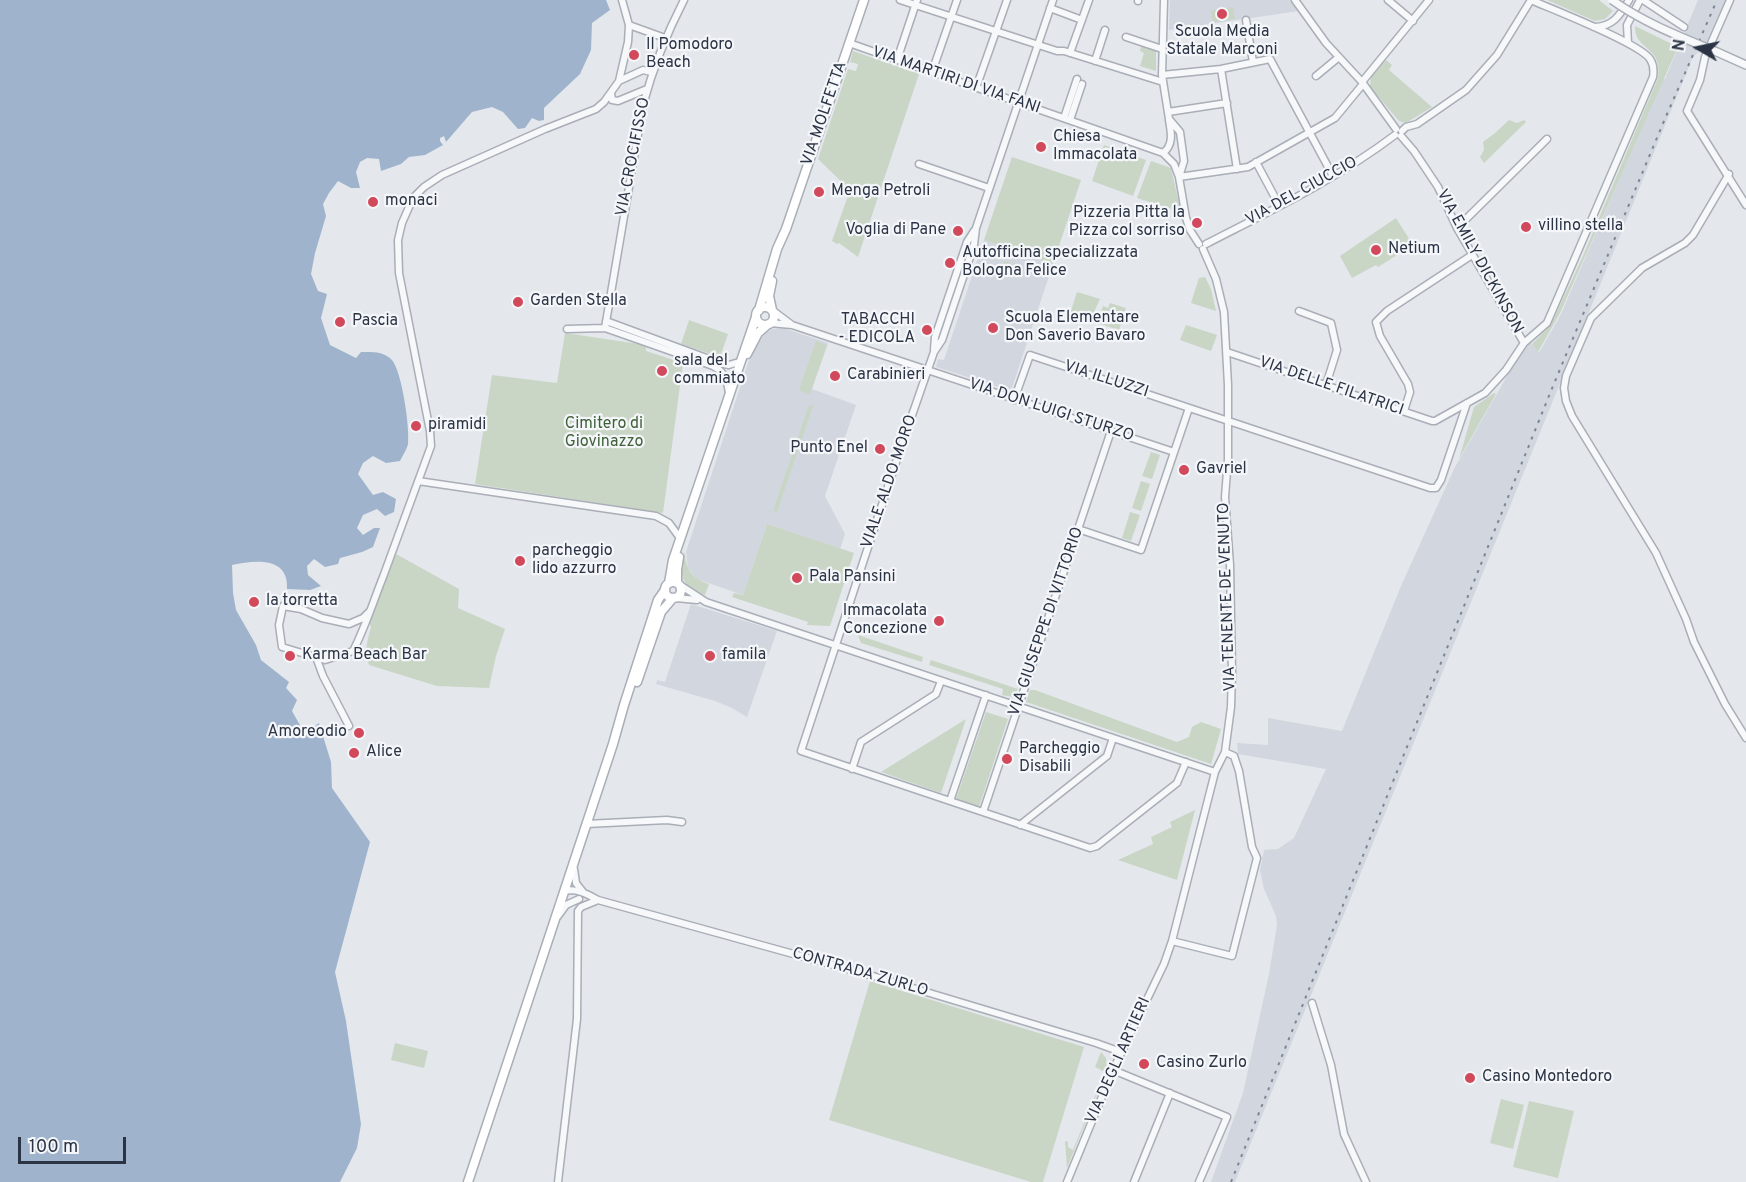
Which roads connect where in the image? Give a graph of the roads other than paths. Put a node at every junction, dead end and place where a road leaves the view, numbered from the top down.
1 (622, 0) edge
2 (684, 0) edge
3 (864, 0) edge
4 (900, 0) edge
5 (957, 0) edge
6 (1007, 0) edge
7 (1053, 0) edge
8 (1089, 0) edge
9 (1164, 0) edge
10 (1295, 0) edge
11 (1388, 0) edge
12 (1429, 0) edge
13 (1531, 0) edge
14 (1612, 0) edge
15 (1629, 0) edge
16 (1642, 0) edge
17 (1730, 0) edge
18 (917, 3) edge
19 (1050, 8) junction
20 (951, 16) junction
21 (1082, 20) junction
22 (1246, 20) dead end
23 (1413, 21) junction
24 (629, 25) junction
25 (1592, 27) junction
26 (1684, 27) dead end
27 (1105, 30) dead end
28 (996, 32) junction
29 (1126, 37) dead end
30 (665, 38) junction
31 (1628, 43) junction
32 (849, 44) junction
33 (1038, 45) junction
34 (1162, 49) junction
35 (1070, 53) junction
36 (1339, 57) junction
37 (897, 60) junction
38 (1095, 61) junction
39 (1253, 62) junction
40 (1746, 65) edge
41 (1221, 69) junction
42 (651, 72) junction
43 (932, 72) junction
44 (1316, 76) dead end
45 (1162, 79) junction
46 (619, 81) junction
47 (1080, 82) dead end
48 (1363, 83) junction
49 (976, 88) junction
50 (647, 89) junction
51 (610, 93) junction
52 (632, 96) junction
53 (1017, 102) junction
54 (1227, 103) junction
55 (643, 105) junction
56 (1169, 116) junction
57 (1067, 119) junction
58 (1310, 133) junction
59 (1398, 133) junction
60 (1547, 140) dead end
61 (1163, 153) junction
62 (1256, 162) junction
63 (919, 164) dead end
64 (1237, 169) junction
65 (1728, 174) junction
66 (1333, 176) junction
67 (1179, 177) junction
68 (989, 188) junction
69 (1279, 205) junction
70 (1746, 205) edge
71 (1457, 228) junction
72 (786, 229) junction
73 (1202, 245) junction
74 (1472, 255) junction
75 (772, 310) junction
76 (1299, 311) dead end
77 (757, 313) junction
78 (606, 324) junction
79 (769, 324) junction
80 (792, 325) junction
81 (567, 329) dead end
82 (1524, 343) junction
83 (1227, 352) junction
84 (739, 362) junction
85 (928, 370) junction
86 (1326, 385) junction
87 (729, 393) junction
88 (1014, 400) junction
89 (1467, 402) junction
90 (1189, 408) junction
91 (1404, 411) junction
92 (1228, 420) junction
93 (1111, 431) junction
94 (1174, 452) junction
95 (418, 482) junction
96 (1078, 529) junction
97 (680, 538) junction
98 (673, 585) junction
99 (674, 598) junction
100 (706, 602) junction
101 (370, 611) junction
102 (836, 645) junction
103 (316, 657) junction
104 (941, 681) junction
105 (986, 695) junction
106 (1018, 706) junction
107 (349, 726) dead end
108 (1113, 738) junction
109 (1746, 738) edge
110 (614, 744) junction
111 (1225, 752) junction
112 (1186, 762) junction
113 (852, 769) junction
114 (1215, 772) junction
115 (950, 801) junction
116 (983, 812) junction
117 (682, 822) dead end
118 (586, 824) junction
119 (1020, 825) junction
120 (574, 861) junction
121 (564, 891) junction
122 (584, 892) junction
123 (579, 899) junction
124 (598, 900) junction
125 (552, 927) junction
126 (1172, 941) junction
127 (1312, 1003) dead end
128 (1121, 1052) junction
129 (1113, 1070) junction
130 (1170, 1093) junction
131 (468, 1182) edge
132 (558, 1182) edge
133 (1067, 1182) edge
134 (1134, 1182) edge
135 (1199, 1182) edge
136 (1366, 1182) edge

1 - 24 street
2 - 30 street, VIA CROCIFISSO
3 - 32 main road, VIA MOLFETTA
4 - 18 street
5 - 20 street
6 - 28 street
7 - 19 street, VIALE ALDO MORO
8 - 21 street
9 - 34 street, VIA TENENTE DE VENUTO
10 - 36 street
11 - 23 street
12 - 23 street
13 - 25 street, VIA EMILY DICKINSON
13 - 59 street, VIA EMILY DICKINSON
14 - 40 street, bridge
15 - 25 street
16 - 26 street
16 - 31 street
17 - 65 street
18 - 20 street
18 - 37 street
19 - 21 street
19 - 33 street, VIALE ALDO MORO
20 - 28 street
20 - 43 street
21 - 35 street
22 - 39 street
23 - 48 street
24 - 30 street
24 - 46 street
25 - 31 street, VIA EMILY DICKINSON
27 - 38 street
28 - 33 street
28 - 49 street
29 - 34 street
30 - 42 street, VIA CROCIFISSO
31 - 82 street, VIA EMILY DICKINSON
32 - 37 street, VIA MARTIRI DI VIA FANI
32 - 72 main road, VIA MOLFETTA
33 - 35 street
33 - 53 street, VIALE ALDO MORO
34 - 45 street, VIA TENENTE DE VENUTO
35 - 38 street
36 - 44 street
36 - 48 street
37 - 43 street, VIA MARTIRI DI VIA FANI
38 - 45 street
39 - 41 street
39 - 58 street
41 - 45 street
41 - 54 street
42 - 46 street
42 - 50 street, VIA CROCIFISSO
43 - 49 street, VIA MARTIRI DI VIA FANI
45 - 56 street, VIA TENENTE DE VENUTO
46 - 51 street
47 - 57 street
48 - 58 street
48 - 59 street
49 - 53 street, VIA MARTIRI DI VIA FANI
50 - 52 street
50 - 55 street, VIA CROCIFISSO
51 - 52 street
51 - 95 street
52 - 55 street
53 - 57 street, VIA MARTIRI DI VIA FANI
53 - 68 street, VIALE ALDO MORO
54 - 56 street
54 - 64 street
55 - 78 street, VIA CROCIFISSO
56 - 61 street
56 - 67 street, VIA TENENTE DE VENUTO
57 - 61 street, VIA MARTIRI DI VIA FANI
58 - 62 street
58 - 66 street
59 - 66 street, VIA DEL CIUCCIO
59 - 71 street, VIA EMILY DICKINSON
60 - 71 street
61 - 67 street
62 - 64 street
62 - 69 street
63 - 68 street
64 - 67 street
65 - 70 street
65 - 109 street
66 - 69 street, VIA DEL CIUCCIO
67 - 73 street, VIA TENENTE DE VENUTO
68 - 85 street, VIALE ALDO MORO
69 - 73 street, VIA DEL CIUCCIO
71 - 74 street, VIA EMILY DICKINSON
72 - 75 main road
72 - 77 main road
73 - 83 street, VIA TENENTE DE VENUTO
74 - 82 street, VIA EMILY DICKINSON
74 - 91 street
75 - 77 main road
75 - 79 main road
75 - 80 street
76 - 86 street
77 - 79 main road
77 - 84 main road
78 - 81 street
78 - 84 street
78 - 87 street
79 - 80 street
79 - 98 main road
80 - 85 street, VIA DON LUIGI STURZO
82 - 89 street
83 - 86 street, VIA DELLE FILATRICI
83 - 92 street, VIA TENENTE DE VENUTO
84 - 87 main road
85 - 88 street, VIA DON LUIGI STURZO
85 - 102 street, VIALE ALDO MORO
86 - 91 street, VIA DELLE FILATRICI
87 - 97 main road
88 - 90 street, VIA ILLUZZI
88 - 93 street, VIA DON LUIGI STURZO
89 - 91 street, VIA DELLE FILATRICI
89 - 92 street, VIA ILLUZZI
90 - 92 street, VIA ILLUZZI
90 - 94 street
92 - 111 street, VIA TENENTE DE VENUTO
93 - 94 street, VIA DON LUIGI STURZO
93 - 96 street, VIA GIUSEPPE DI VITTORIO
94 - 96 street
95 - 97 street
95 - 101 street
96 - 106 street, VIA GIUSEPPE DI VITTORIO
97 - 98 main road
98 - 99 main road
98 - 99 main road
98 - 100 street
98 - 110 main road
99 - 100 street
99 - 110 main road
100 - 102 street
101 - 103 street
101 - 103 street
102 - 104 street
102 - 113 street, VIALE ALDO MORO
103 - 107 street
104 - 105 street
104 - 113 street
105 - 106 street
105 - 115 street
106 - 108 street
106 - 116 street, VIA GIUSEPPE DI VITTORIO
108 - 112 street
108 - 119 street
110 - 118 main road
111 - 114 street, VIA TENENTE DE VENUTO
111 - 126 street
112 - 114 street
112 - 119 street
113 - 115 street
114 - 126 street, VIA TENENTE DE VENUTO
115 - 116 street
116 - 119 street
117 - 118 street
118 - 120 main road
120 - 121 main road
120 - 122 street
121 - 122 street
121 - 123 street
121 - 125 main road
122 - 124 street
123 - 124 street
123 - 125 street
124 - 128 street, CONTRADA ZURLO
124 - 132 street
125 - 131 main road
126 - 128 street, VIA DEGLI ARTIERI
127 - 136 street
128 - 129 street, VIA DEGLI ARTIERI
129 - 130 street
129 - 133 street, VIA DEGLI ARTIERI
130 - 134 street
130 - 135 street

